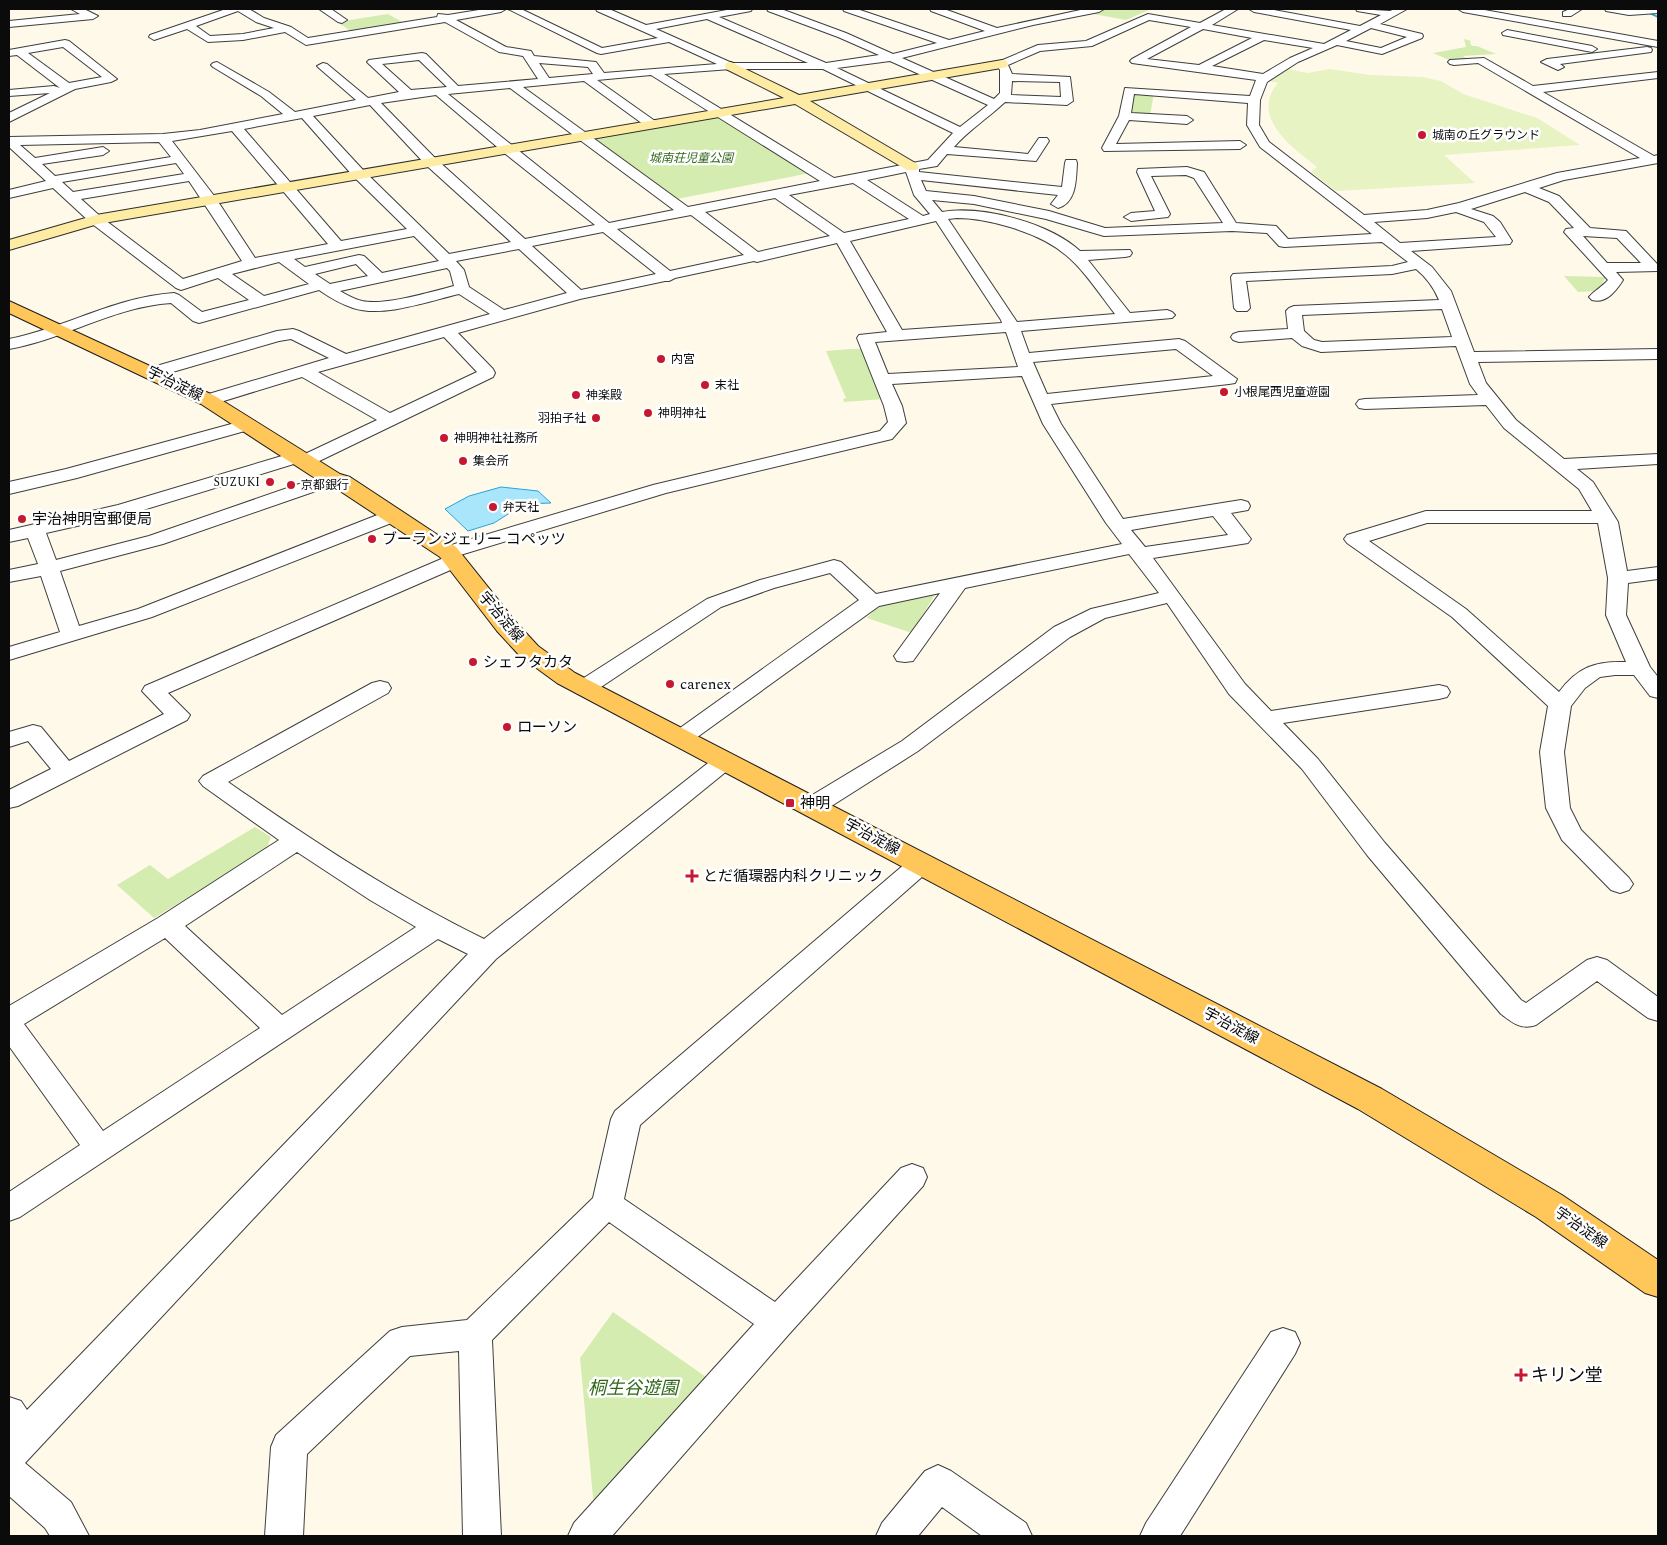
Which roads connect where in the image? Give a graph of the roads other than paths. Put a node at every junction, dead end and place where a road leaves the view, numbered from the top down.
1 (76, 9) edge
2 (236, 9) edge
3 (242, 9) edge
4 (324, 9) edge
5 (426, 9) edge
6 (501, 9) edge
7 (513, 9) edge
8 (629, 9) edge
9 (747, 9) edge
10 (772, 9) edge
11 (846, 9) edge
12 (935, 9) edge
13 (1097, 9) edge
14 (1233, 9) edge
15 (1254, 9) edge
16 (1361, 9) edge
17 (1463, 9) edge
18 (1577, 9) edge
19 (1610, 9) edge
20 (1543, 10) edge
21 (1647, 10) edge
22 (605, 11) edge
23 (970, 12) dead end
24 (1396, 12) edge
25 (822, 14) dead end
26 (708, 16) junction
27 (955, 16) junction
28 (1585, 17) dead end
29 (447, 18) junction
30 (797, 19) junction
31 (1527, 20) junction
32 (1658, 22) edge
33 (324, 23) dead end
34 (9, 24) edge
35 (189, 26) junction
36 (305, 26) dead end
37 (1203, 26) junction
38 (1366, 27) junction
39 (645, 28) junction
40 (287, 29) junction
41 (998, 32) junction
42 (1263, 36) junction
43 (154, 37) dead end
44 (670, 39) junction
45 (946, 44) junction
46 (1658, 44) edge
47 (1330, 45) junction
48 (1658, 48) edge
49 (972, 49) dead end
50 (14, 52) edge
51 (1616, 53) junction
52 (892, 56) junction
53 (1539, 56) dead end
54 (530, 59) junction
55 (1454, 62) dead end
56 (217, 65) dead end
57 (1002, 65) junction
58 (323, 66) dead end
59 (731, 66) junction
60 (825, 66) junction
61 (1201, 68) junction
62 (653, 72) junction
63 (932, 75) junction
64 (1658, 75) edge
65 (601, 77) junction
66 (1265, 78) junction
67 (1631, 78) junction
68 (588, 79) junction
69 (546, 82) junction
70 (513, 85) junction
71 (69, 87) junction
72 (867, 87) junction
73 (455, 89) junction
74 (1652, 89) dead end
75 (1530, 90) junction
76 (438, 91) junction
77 (9, 93) edge
78 (408, 94) junction
79 (796, 99) junction
80 (368, 100) junction
81 (1254, 100) junction
82 (997, 101) junction
83 (718, 112) junction
84 (299, 115) junction
85 (1125, 116) junction
86 (9, 118) edge
87 (1187, 120) dead end
88 (652, 124) junction
89 (235, 127) junction
90 (961, 132) junction
91 (582, 136) junction
92 (164, 140) junction
93 (1043, 140) dead end
94 (9, 141) edge
95 (1240, 145) dead end
96 (507, 149) junction
97 (945, 150) junction
98 (179, 159) junction
99 (1655, 160) edge
100 (33, 162) junction
101 (431, 162) junction
102 (1071, 163) dead end
103 (913, 171) junction
104 (359, 174) junction
105 (192, 177) junction
106 (855, 178) junction
107 (54, 181) junction
108 (832, 183) junction
109 (286, 187) junction
110 (1526, 187) junction
111 (1068, 192) junction
112 (9, 194) edge
113 (778, 194) junction
114 (921, 195) junction
115 (70, 197) junction
116 (210, 200) junction
117 (1458, 208) junction
118 (690, 211) junction
119 (1049, 215) junction
120 (938, 216) junction
121 (1098, 216) dead end
122 (1118, 216) dead end
123 (1360, 219) junction
124 (96, 220) junction
125 (921, 221) junction
126 (608, 227) junction
127 (1232, 227) junction
128 (416, 231) junction
129 (1586, 232) junction
130 (841, 238) junction
131 (1392, 243) junction
132 (523, 244) junction
133 (9, 245) edge
134 (337, 246) junction
135 (1125, 253) dead end
136 (1076, 256) junction
137 (282, 257) junction
138 (757, 258) junction
139 (447, 261) junction
140 (251, 263) junction
141 (1419, 264) junction
142 (1603, 267) junction
143 (303, 272) junction
144 (221, 273) junction
145 (669, 277) junction
146 (379, 278) junction
147 (325, 287) junction
148 (462, 289) junction
149 (578, 295) junction
150 (1597, 297) dead end
151 (261, 301) junction
152 (1448, 304) junction
153 (9, 306) edge
154 (1242, 308) dead end
155 (501, 315) junction
156 (1167, 315) dead end
157 (1126, 318) junction
158 (1010, 326) junction
159 (60, 329) junction
160 (446, 330) junction
161 (1296, 333) junction
162 (897, 336) junction
163 (1239, 336) dead end
164 (1463, 342) junction
165 (9, 344) edge
166 (1658, 354) edge
167 (1469, 357) junction
168 (344, 359) junction
169 (1025, 365) junction
170 (304, 371) junction
171 (152, 374) junction
172 (883, 379) junction
173 (208, 400) junction
174 (1041, 400) junction
175 (1491, 400) junction
176 (1365, 404) dead end
177 (390, 420) junction
178 (246, 424) junction
179 (302, 459) junction
180 (1658, 459) edge
181 (1560, 465) junction
182 (332, 479) junction
183 (9, 488) edge
184 (1242, 506) dead end
185 (1218, 510) junction
186 (392, 516) junction
187 (1605, 517) junction
188 (1118, 526) junction
189 (35, 531) junction
190 (9, 536) edge
191 (1137, 550) junction
192 (452, 556) junction
193 (49, 568) junction
194 (1658, 573) edge
195 (9, 576) edge
196 (1618, 578) junction
197 (959, 582) junction
198 (1172, 596) junction
199 (872, 601) junction
200 (71, 634) junction
201 (9, 654) edge
202 (905, 656) dead end
203 (1640, 669) junction
204 (380, 688) dead end
205 (584, 688) junction
206 (1658, 691) edge
207 (1438, 692) dead end
208 (1560, 705) junction
209 (1266, 719) junction
210 (681, 738) junction
211 (9, 740) edge
212 (725, 761) junction
213 (65, 771) junction
214 (9, 800) edge
215 (813, 806) junction
216 (296, 841) junction
217 (922, 863) junction
218 (1620, 884) dead end
219 (167, 925) junction
220 (435, 928) junction
221 (486, 952) junction
222 (1658, 1011) edge
223 (9, 1019) edge
224 (9, 1025) edge
225 (280, 1030) junction
226 (98, 1147) junction
227 (912, 1177) dead end
228 (607, 1204) junction
229 (9, 1208) edge
230 (1658, 1281) edge
231 (778, 1322) junction
232 (475, 1334) junction
233 (1283, 1343) dead end
234 (14, 1435) edge
235 (9, 1473) edge
236 (70, 1536) edge
237 (284, 1536) edge
238 (482, 1536) edge
239 (587, 1536) edge
240 (895, 1536) edge
241 (1013, 1536) edge
242 (1159, 1536) edge

1 - 34 street
2 - 35 street
3 - 40 street
4 - 33 street
5 - 29 street
6 - 29 street
7 - 44 street
8 - 22 street
9 - 26 street
10 - 30 street
11 - 45 street
12 - 27 street
13 - 41 street
14 - 37 street
15 - 38 street
16 - 24 street
17 - 31 street
18 - 28 street
19 - 21 street
20 - 31 street
21 - 32 street
22 - 39 street
23 - 27 street
24 - 38 street
25 - 30 street
26 - 39 street
26 - 60 street
27 - 41 street
29 - 40 street
29 - 54 street
30 - 52 street
31 - 46 street
31 - 51 street
35 - 40 street
35 - 43 street
36 - 40 street
37 - 42 street
37 - 57 street
37 - 61 street
38 - 47 street
38 - 47 street
39 - 44 street
41 - 45 street
42 - 47 street
42 - 61 street
44 - 59 street
45 - 49 street
45 - 52 street
47 - 66 street
48 - 51 street
50 - 71 street
50 - 71 street
51 - 53 street
52 - 60 street
52 - 63 street
54 - 65 street
54 - 69 street
55 - 75 street
56 - 84 street
57 - 63 street
57 - 82 street
57 - 82 street
58 - 80 street
59 - 60 street
59 - 62 street
59 - 79 street
60 - 72 street
61 - 66 street
62 - 65 street
62 - 83 street
63 - 72 street
63 - 82 street
64 - 67 street
65 - 68 street
66 - 81 street
67 - 74 street
67 - 75 street
68 - 69 street
68 - 88 street
69 - 70 street
70 - 73 street
70 - 91 street
71 - 77 street
71 - 86 street
72 - 79 street
72 - 90 street
73 - 76 street
73 - 78 street
75 - 99 street
76 - 78 street
76 - 96 street
78 - 80 street
79 - 83 street
79 - 103 street
80 - 84 street
80 - 101 street
81 - 85 street
81 - 123 street
82 - 90 street
83 - 88 street
83 - 108 street
84 - 89 street
84 - 104 street
85 - 87 street
85 - 95 street
88 - 91 street
89 - 92 street
89 - 109 street
90 - 97 street
91 - 96 street
91 - 118 street
92 - 94 street
92 - 98 street
92 - 100 street
93 - 97 street
94 - 100 street
96 - 101 street
96 - 126 street
97 - 103 street
98 - 105 street
98 - 107 street
99 - 110 street
100 - 107 street
101 - 104 street
101 - 132 street
102 - 111 street
103 - 106 street
103 - 111 street
103 - 114 street
104 - 109 street
104 - 128 street
105 - 115 street
105 - 116 street
106 - 108 street
106 - 125 street
107 - 112 street
107 - 115 street
108 - 113 street
109 - 116 street
109 - 134 street
110 - 117 street
110 - 129 street
111 - 119 street
113 - 118 street
113 - 130 street
114 - 119 street
114 - 120 street
115 - 124 street
116 - 124 street
116 - 140 street
117 - 123 street
117 - 131 street
118 - 126 street
118 - 138 street
119 - 121 street
119 - 127 street
120 - 125 street
120 - 136 street
120 - 158 street
122 - 127 street
123 - 131 street
124 - 133 street
124 - 144 street
125 - 130 street
126 - 132 street
126 - 145 street
127 - 131 street
128 - 134 street
128 - 139 street
129 - 142 street
129 - 142 street
130 - 138 street
130 - 162 street
131 - 141 street
132 - 139 street
132 - 149 street
134 - 137 street
135 - 136 street
136 - 157 street
137 - 140 street
137 - 143 street
138 - 145 street
139 - 146 street
139 - 148 street
140 - 144 street
141 - 152 street
141 - 154 street
142 - 150 street
143 - 146 street
143 - 147 street
144 - 151 street
145 - 149 street
146 - 147 street
147 - 148 street
147 - 151 street
148 - 155 street
149 - 155 street
151 - 159 street
152 - 161 street
152 - 164 street
153 - 159 main road, 宇治淀線
155 - 160 street
156 - 157 street
157 - 158 street
158 - 162 street
158 - 169 street
159 - 165 street
159 - 171 main road, 宇治淀線
160 - 168 street
160 - 177 street
161 - 163 street
161 - 164 street
162 - 172 street
164 - 167 street
166 - 167 street
167 - 175 street
168 - 170 street
168 - 171 street
169 - 172 street
169 - 174 street
169 - 174 street
170 - 173 street
170 - 177 street
171 - 173 main road, 宇治淀線
172 - 192 street
173 - 178 main road, 宇治淀線
174 - 188 street
175 - 176 street
175 - 181 street
177 - 179 street
178 - 179 main road, 宇治淀線
178 - 183 street
179 - 182 main road, 宇治淀線
179 - 189 street
180 - 181 street
181 - 187 street
182 - 186 main road, 宇治淀線
182 - 193 street
184 - 185 street
185 - 188 street
185 - 191 street
186 - 192 main road, 宇治淀線
186 - 200 street
187 - 196 street
187 - 208 street
188 - 191 street
189 - 190 street
189 - 193 street
191 - 197 street
191 - 198 street
192 - 205 main road, 宇治淀線
192 - 213 street
193 - 195 street
193 - 200 street
194 - 196 street
196 - 203 street
197 - 199 street
197 - 202 street
198 - 209 street
198 - 215 street
199 - 205 street
199 - 210 street
200 - 201 street
203 - 206 street
203 - 208 street
204 - 216 street
205 - 210 main road, 宇治淀線
207 - 209 street
208 - 218 street
209 - 222 street
210 - 212 main road, 宇治淀線
211 - 213 street
212 - 215 main road, 宇治淀線
212 - 221 street
213 - 214 street
215 - 217 main road, 宇治淀線
216 - 219 street
216 - 220 street
217 - 228 street
217 - 230 main road, 宇治淀線
219 - 223 street
219 - 225 street
220 - 221 street
220 - 225 street
221 - 234 street
224 - 226 street
225 - 226 street
226 - 229 street
227 - 231 street
228 - 231 street
228 - 232 street
231 - 239 street
232 - 237 street
232 - 238 street
233 - 242 street
235 - 236 street
240 - 241 street

